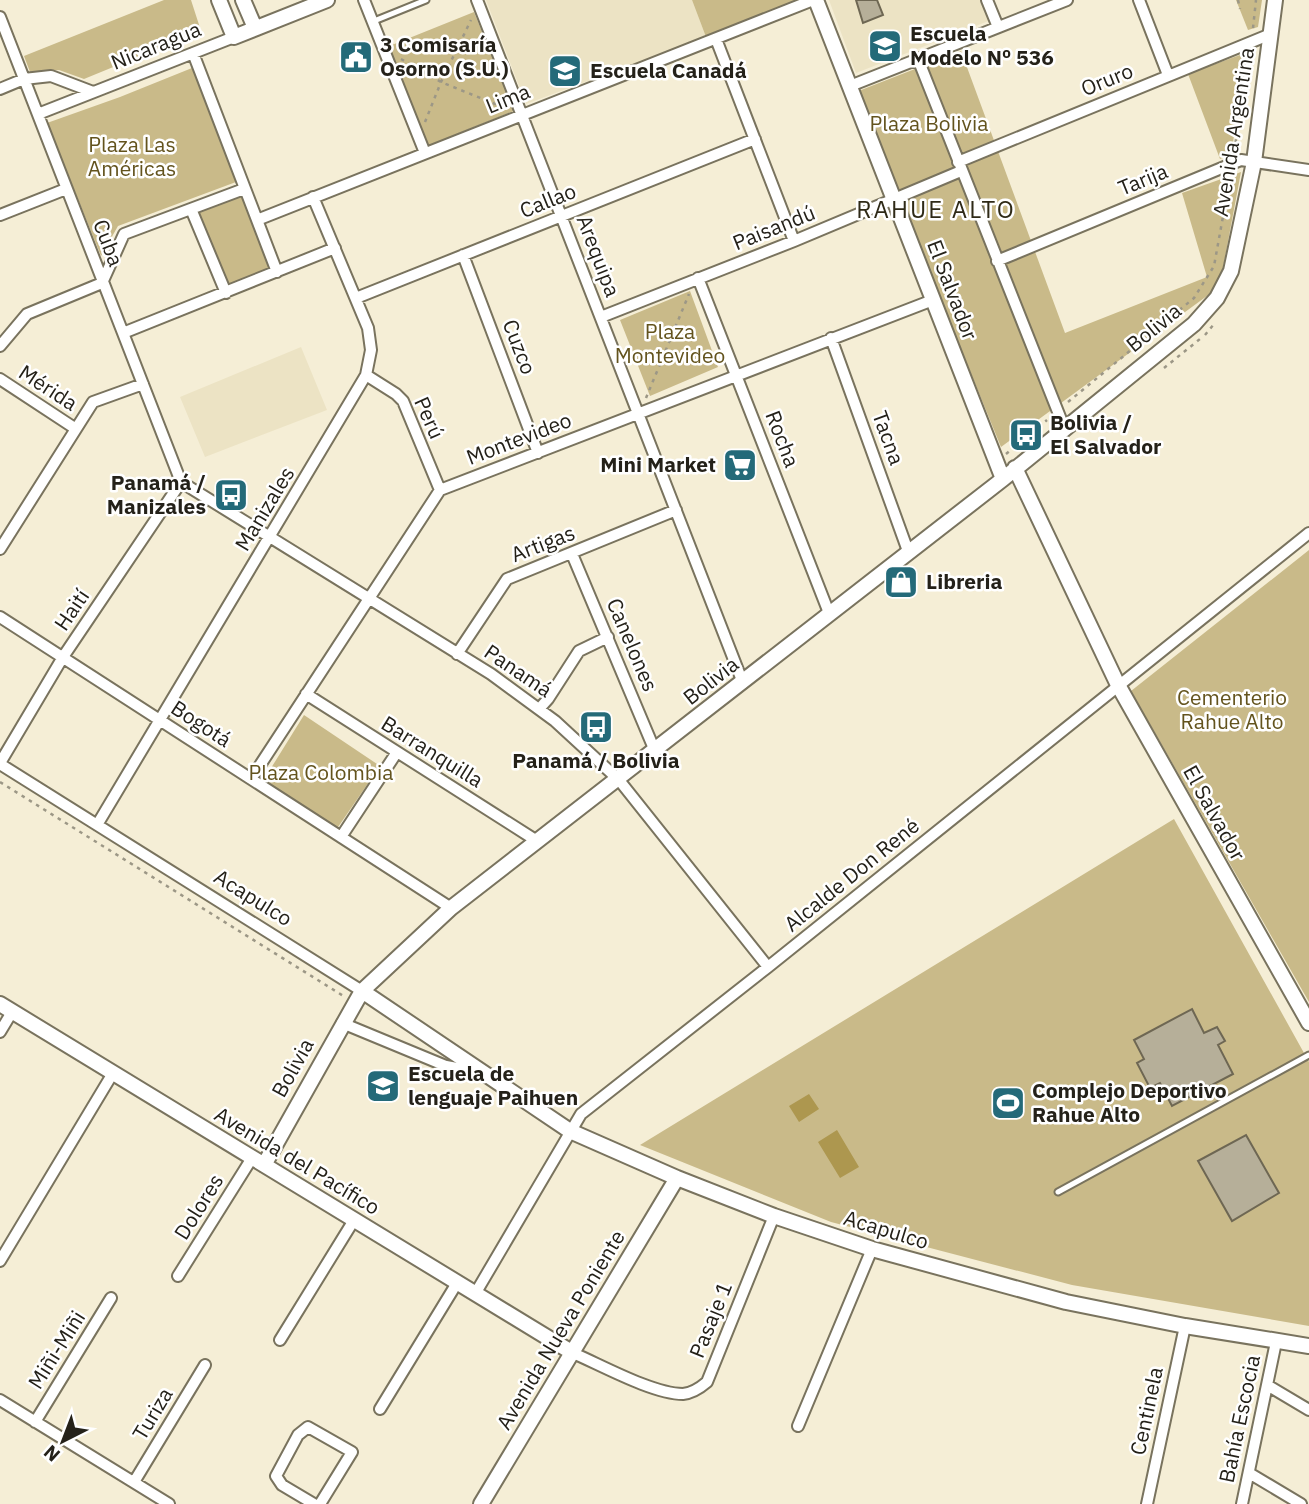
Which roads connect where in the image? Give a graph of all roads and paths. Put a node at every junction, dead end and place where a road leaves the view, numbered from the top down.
1 (219, 0) edge
2 (243, 0) edge
3 (327, 0) edge
4 (364, 0) edge
5 (426, 0) edge
6 (815, 0) edge
7 (987, 0) edge
8 (1067, 0) edge
9 (1139, 0) edge
10 (1238, 0) edge
11 (1256, 0) edge
12 (1275, 0) edge
13 (478, 2) edge
14 (1240, 9) dead end
15 (0, 17) edge
16 (372, 21) junction
17 (998, 27) junction
18 (255, 29) junction
19 (1271, 34) junction
20 (1253, 35) dead end
21 (234, 37) junction
22 (716, 39) junction
23 (383, 49) junction
24 (192, 53) junction
25 (1251, 54) dead end
26 (918, 59) junction
27 (1168, 75) junction
28 (24, 79) junction
29 (441, 82) junction
30 (850, 86) junction
31 (0, 89) edge
32 (93, 92) junction
33 (38, 114) junction
34 (522, 114) junction
35 (419, 139) junction
36 (755, 139) junction
37 (425, 153) junction
38 (1254, 162) junction
39 (1232, 164) junction
40 (960, 167) junction
41 (1309, 170) edge
42 (66, 189) junction
43 (244, 189) junction
44 (313, 197) junction
45 (894, 200) junction
46 (191, 209) junction
47 (0, 215) edge
48 (561, 216) junction
49 (257, 220) junction
50 (794, 241) junction
51 (335, 248) junction
52 (463, 255) junction
53 (997, 261) junction
54 (1231, 271) joint
55 (277, 272) junction
56 (698, 278) junction
57 (102, 283) junction
58 (226, 293) junction
59 (356, 298) junction
60 (933, 300) junction
61 (601, 317) junction
62 (123, 333) junction
63 (831, 338) junction
64 (0, 346) edge
65 (366, 375) junction
66 (736, 375) junction
67 (0, 379) edge
68 (143, 384) junction
69 (1057, 411) junction
70 (638, 413) junction
71 (1064, 427) junction
72 (76, 429) junction
73 (538, 453) junction
74 (996, 462) junction
75 (1015, 468) junction
76 (1003, 479) junction
77 (181, 482) junction
78 (440, 490) junction
79 (676, 510) junction
80 (1309, 533) edge
81 (270, 539) junction
82 (0, 548) edge
83 (908, 551) junction
84 (572, 554) junction
85 (368, 599) junction
86 (830, 613) junction
87 (0, 617) edge
88 (608, 637) junction
89 (457, 654) junction
90 (63, 657) junction
91 (743, 683) junction
92 (1118, 685) junction
93 (306, 694) junction
94 (539, 709) junction
95 (160, 720) junction
96 (656, 751) junction
97 (397, 752) junction
98 (0, 764) edge
99 (251, 779) junction
100 (619, 780) junction
101 (0, 782) edge
102 (97, 825) junction
103 (341, 837) junction
104 (537, 841) junction
105 (451, 908) junction
106 (768, 967) junction
107 (358, 997) junction
108 (6, 1008) edge
109 (342, 1023) junction
110 (1309, 1023) edge
111 (0, 1032) edge
112 (1309, 1055) edge
113 (480, 1072) junction
114 (113, 1073) junction
115 (570, 1131) junction
116 (258, 1161) junction
117 (677, 1178) junction
118 (1058, 1192) dead end
119 (774, 1216) junction
120 (354, 1220) junction
121 (872, 1249) junction
122 (0, 1261) edge
123 (178, 1276) dead end
124 (457, 1283) junction
125 (475, 1294) junction
126 (111, 1298) dead end
127 (1185, 1326) junction
128 (280, 1340) dead end
129 (1276, 1342) junction
130 (1309, 1346) edge
131 (573, 1353) junction
132 (205, 1365) dead end
133 (1268, 1385) junction
134 (0, 1400) edge
135 (380, 1409) dead end
136 (1309, 1410) edge
137 (35, 1422) junction
138 (798, 1426) dead end
139 (1249, 1473) junction
140 (134, 1482) junction
141 (169, 1504) edge
142 (313, 1504) edge
143 (320, 1504) edge
144 (481, 1504) edge
145 (1147, 1504) edge
146 (1242, 1504) edge
147 (1301, 1504) edge

1 - 21 street
2 - 18 street
3 - 18 street
4 - 16 street
5 - 16 lane
6 - 22 street, Lima
6 - 30 street, El Salvador
7 - 17 street
8 - 17 street
9 - 27 street
10 - 14 path
11 - 20 path
12 - 19 street, Avenida Argentina
13 - 29 path
13 - 34 street, Arequipa
15 - 28 street, Cuba
16 - 23 street
17 - 26 street
18 - 21 street
19 - 27 street, Oruro
19 - 38 street, Avenida Argentina
21 - 24 street, Nicaragua
22 - 34 street, Lima
22 - 36 street
23 - 29 path
23 - 35 street
24 - 32 street, Nicaragua
24 - 43 street
25 - 39 path
26 - 30 street
26 - 40 street
27 - 40 street, Oruro
28 - 31 street, Nicaragua
28 - 32 street, Nicaragua
28 - 33 street, Cuba
29 - 34 path
29 - 35 path
30 - 45 street, El Salvador
32 - 33 street, Nicaragua
33 - 42 street, Cuba
34 - 37 street, Lima
34 - 48 street, Arequipa
35 - 37 street
36 - 48 street, Callao
36 - 50 street
37 - 44 street, Lima
38 - 39 street, Tarija
38 - 41 street, Tarija
38 - 54 street, Avenida Argentina
39 - 53 street, Tarija
39 - 69 path
40 - 45 street, Paisandú
40 - 53 street
42 - 47 street
42 - 57 street, Cuba
43 - 46 street
43 - 49 street
44 - 49 street, Lima
44 - 51 street, Manizales
45 - 50 street, Paisandú
45 - 60 street, El Salvador
46 - 57 street
46 - 58 street
48 - 52 street, Callao
48 - 61 street, Arequipa
49 - 55 street
50 - 56 street, Paisandú
51 - 55 street
51 - 59 street, Manizales
52 - 59 street, Callao
52 - 73 street, Cuzco
53 - 69 street
54 - 71 street, Bolivia
55 - 58 street
56 - 61 street, Paisandú
56 - 66 street, Rocha
56 - 70 path
57 - 62 street, Cuba
57 - 64 street
58 - 62 street
59 - 65 street, Manizales
60 - 63 street, Montevideo
60 - 74 street, El Salvador
61 - 70 street, Arequipa
62 - 68 street, Cuba
63 - 66 street, Montevideo
63 - 83 street, Tacna
65 - 78 street, Perú
65 - 81 street, Manizales
66 - 70 street, Montevideo
66 - 86 street, Rocha
67 - 72 street, Mérida
68 - 72 street
68 - 77 street, Cuba
69 - 71 street
69 - 74 path
70 - 73 street, Montevideo
70 - 79 street, Arequipa
71 - 75 street, Bolivia
72 - 82 street
73 - 78 street, Montevideo
74 - 76 street, El Salvador
75 - 76 street, Bolivia
75 - 92 street, El Salvador
76 - 83 street, Bolivia
77 - 81 street, Panamá
77 - 90 street, Haití
78 - 85 street
79 - 84 street, Artigas
79 - 91 street, Arequipa
80 - 92 street, Alcalde Don René
81 - 85 street, Panamá
81 - 95 street, Manizales
83 - 86 street, Bolivia
84 - 88 street, Canelones
84 - 89 street, Artigas
85 - 89 street, Panamá
85 - 93 street
86 - 91 street, Bolivia
87 - 90 street, Bogotá
88 - 94 street
88 - 96 street, Canelones
89 - 94 street, Panamá
90 - 95 street, Bogotá
90 - 98 street, Haití
91 - 96 street, Bolivia
92 - 106 street, Alcalde Don René
92 - 110 street, El Salvador
93 - 97 street, Barranquilla
93 - 99 street
94 - 100 street, Panamá
95 - 99 street, Bogotá
95 - 102 street, Manizales
96 - 100 street, Bolivia
97 - 103 street
97 - 104 street, Barranquilla
98 - 102 street, Acapulco
99 - 103 street, Bogotá
100 - 104 street, Bolivia
100 - 106 street, Panamá
101 - 107 path
102 - 107 street, Acapulco
103 - 105 street, Bogotá
104 - 105 street, Bolivia
105 - 107 street, Bolivia
106 - 115 street, Alcalde Don René
107 - 109 street, Bolivia
107 - 113 street, Acapulco
108 - 111 street
108 - 114 street, Avenida del Pacífico
109 - 113 street, Acapulco
109 - 116 street, Bolivia
112 - 118 lane
113 - 115 street, Acapulco
114 - 116 street, Avenida del Pacífico
114 - 122 street
115 - 117 street, Acapulco
115 - 125 street, Alcalde Don René
116 - 120 street, Avenida del Pacífico
116 - 123 street, Dolores
117 - 119 street, Acapulco
117 - 131 street, Avenida Nueva Poniente
119 - 121 street, Acapulco
119 - 131 street, Pasaje 1
120 - 124 street, Avenida del Pacífico
120 - 128 street
121 - 127 street, Acapulco
121 - 138 street
124 - 125 street, Avenida del Pacífico
124 - 135 street
125 - 131 street, Avenida del Pacífico
126 - 137 street, Miñi-Miñi
127 - 129 street, Acapulco
127 - 145 street, Centinela
129 - 130 street, Acapulco
129 - 133 street, Bahía Escocia
131 - 144 street, Avenida Nueva Poniente
132 - 140 street, Turiza
133 - 136 street
133 - 139 street, Bahía Escocia
134 - 137 street
137 - 140 street
139 - 146 street, Bahía Escocia
139 - 147 street
140 - 141 street
142 - 143 street

